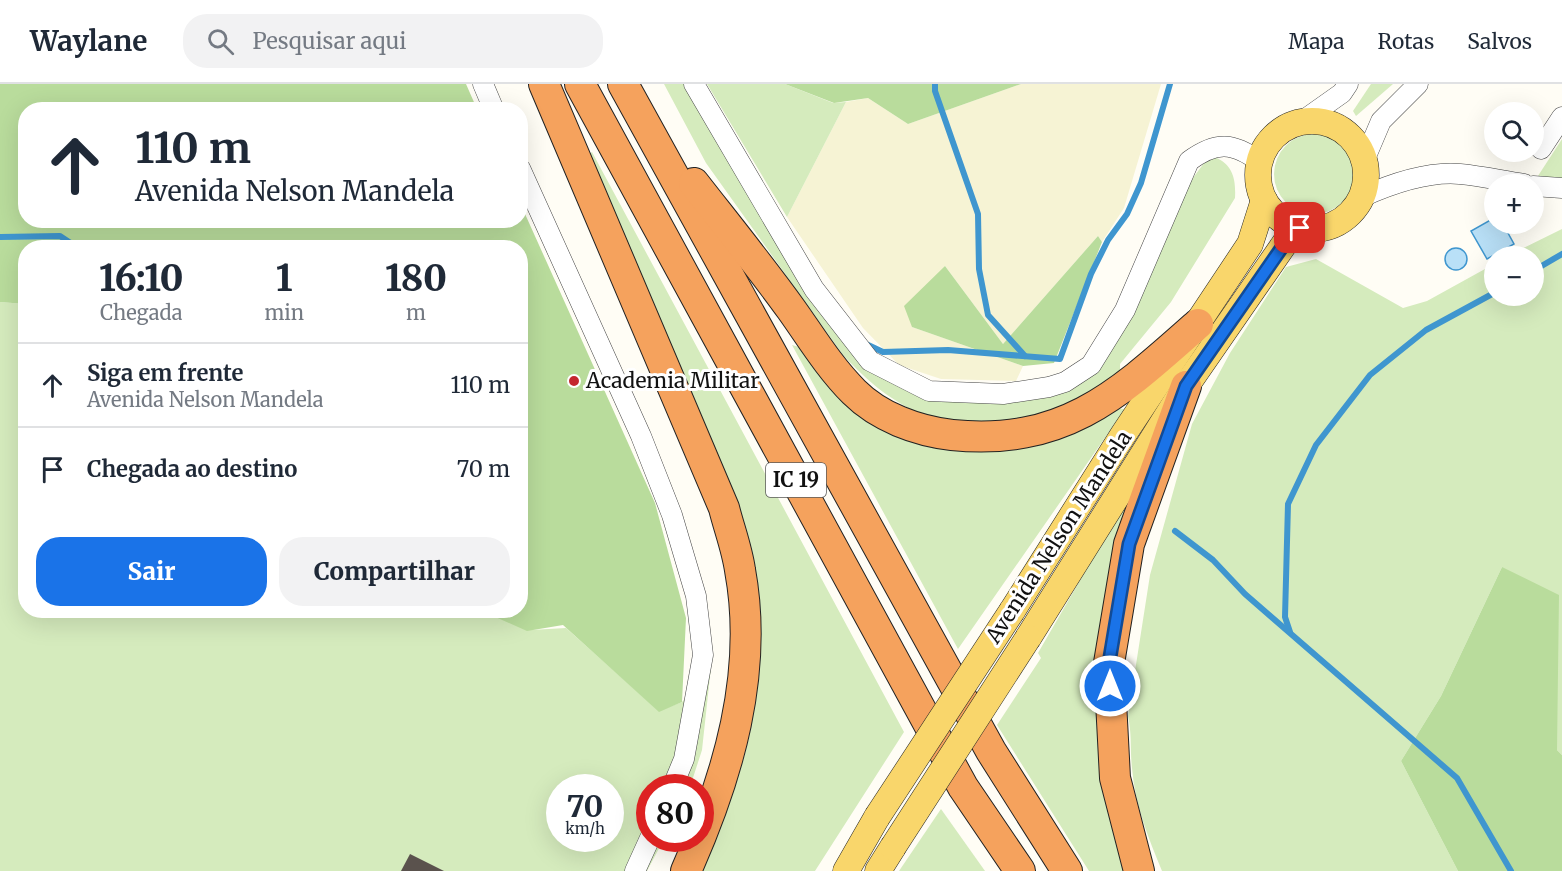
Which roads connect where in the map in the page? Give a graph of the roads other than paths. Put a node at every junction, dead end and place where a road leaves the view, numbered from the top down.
1 (483, 84) edge
2 (544, 84) edge
3 (580, 84) edge
4 (694, 84) edge
5 (1348, 84) edge
6 (1418, 84) edge
7 (629, 94) edge
8 (491, 102) edge
9 (1562, 117) edge
10 (1301, 122) junction
11 (1544, 144) edge
12 (1364, 161) junction
13 (1260, 162) junction
14 (1484, 178) edge
15 (528, 186) edge
16 (1544, 187) edge
17 (1562, 188) edge
18 (1362, 197) junction
19 (1264, 200) junction
20 (1300, 228) junction
21 (1198, 324) junction
22 (1186, 386) junction
23 (678, 774) edge
24 (644, 852) edge
25 (635, 871) edge
26 (686, 871) edge
27 (846, 871) edge
28 (878, 871) edge
29 (1020, 871) edge
30 (1067, 871) edge
31 (1139, 871) edge

1 - 8 lane
2 - 26 highway
3 - 29 highway, IC 19
4 - 13 lane
5 - 10 lane
6 - 12 lane
7 - 21 highway
7 - 30 highway, IC 19
9 - 11 lane
10 - 12 main road
10 - 13 main road
12 - 18 main road
13 - 19 main road
14 - 18 lane
15 - 23 lane
16 - 17 lane
18 - 20 main road
19 - 20 main road
19 - 21 main road, Avenida Nelson Mandela
20 - 22 main road, Avenida Nelson Mandela
21 - 27 main road, Avenida Nelson Mandela, bridge
22 - 28 main road, Avenida Nelson Mandela, bridge
22 - 31 highway
24 - 25 lane

